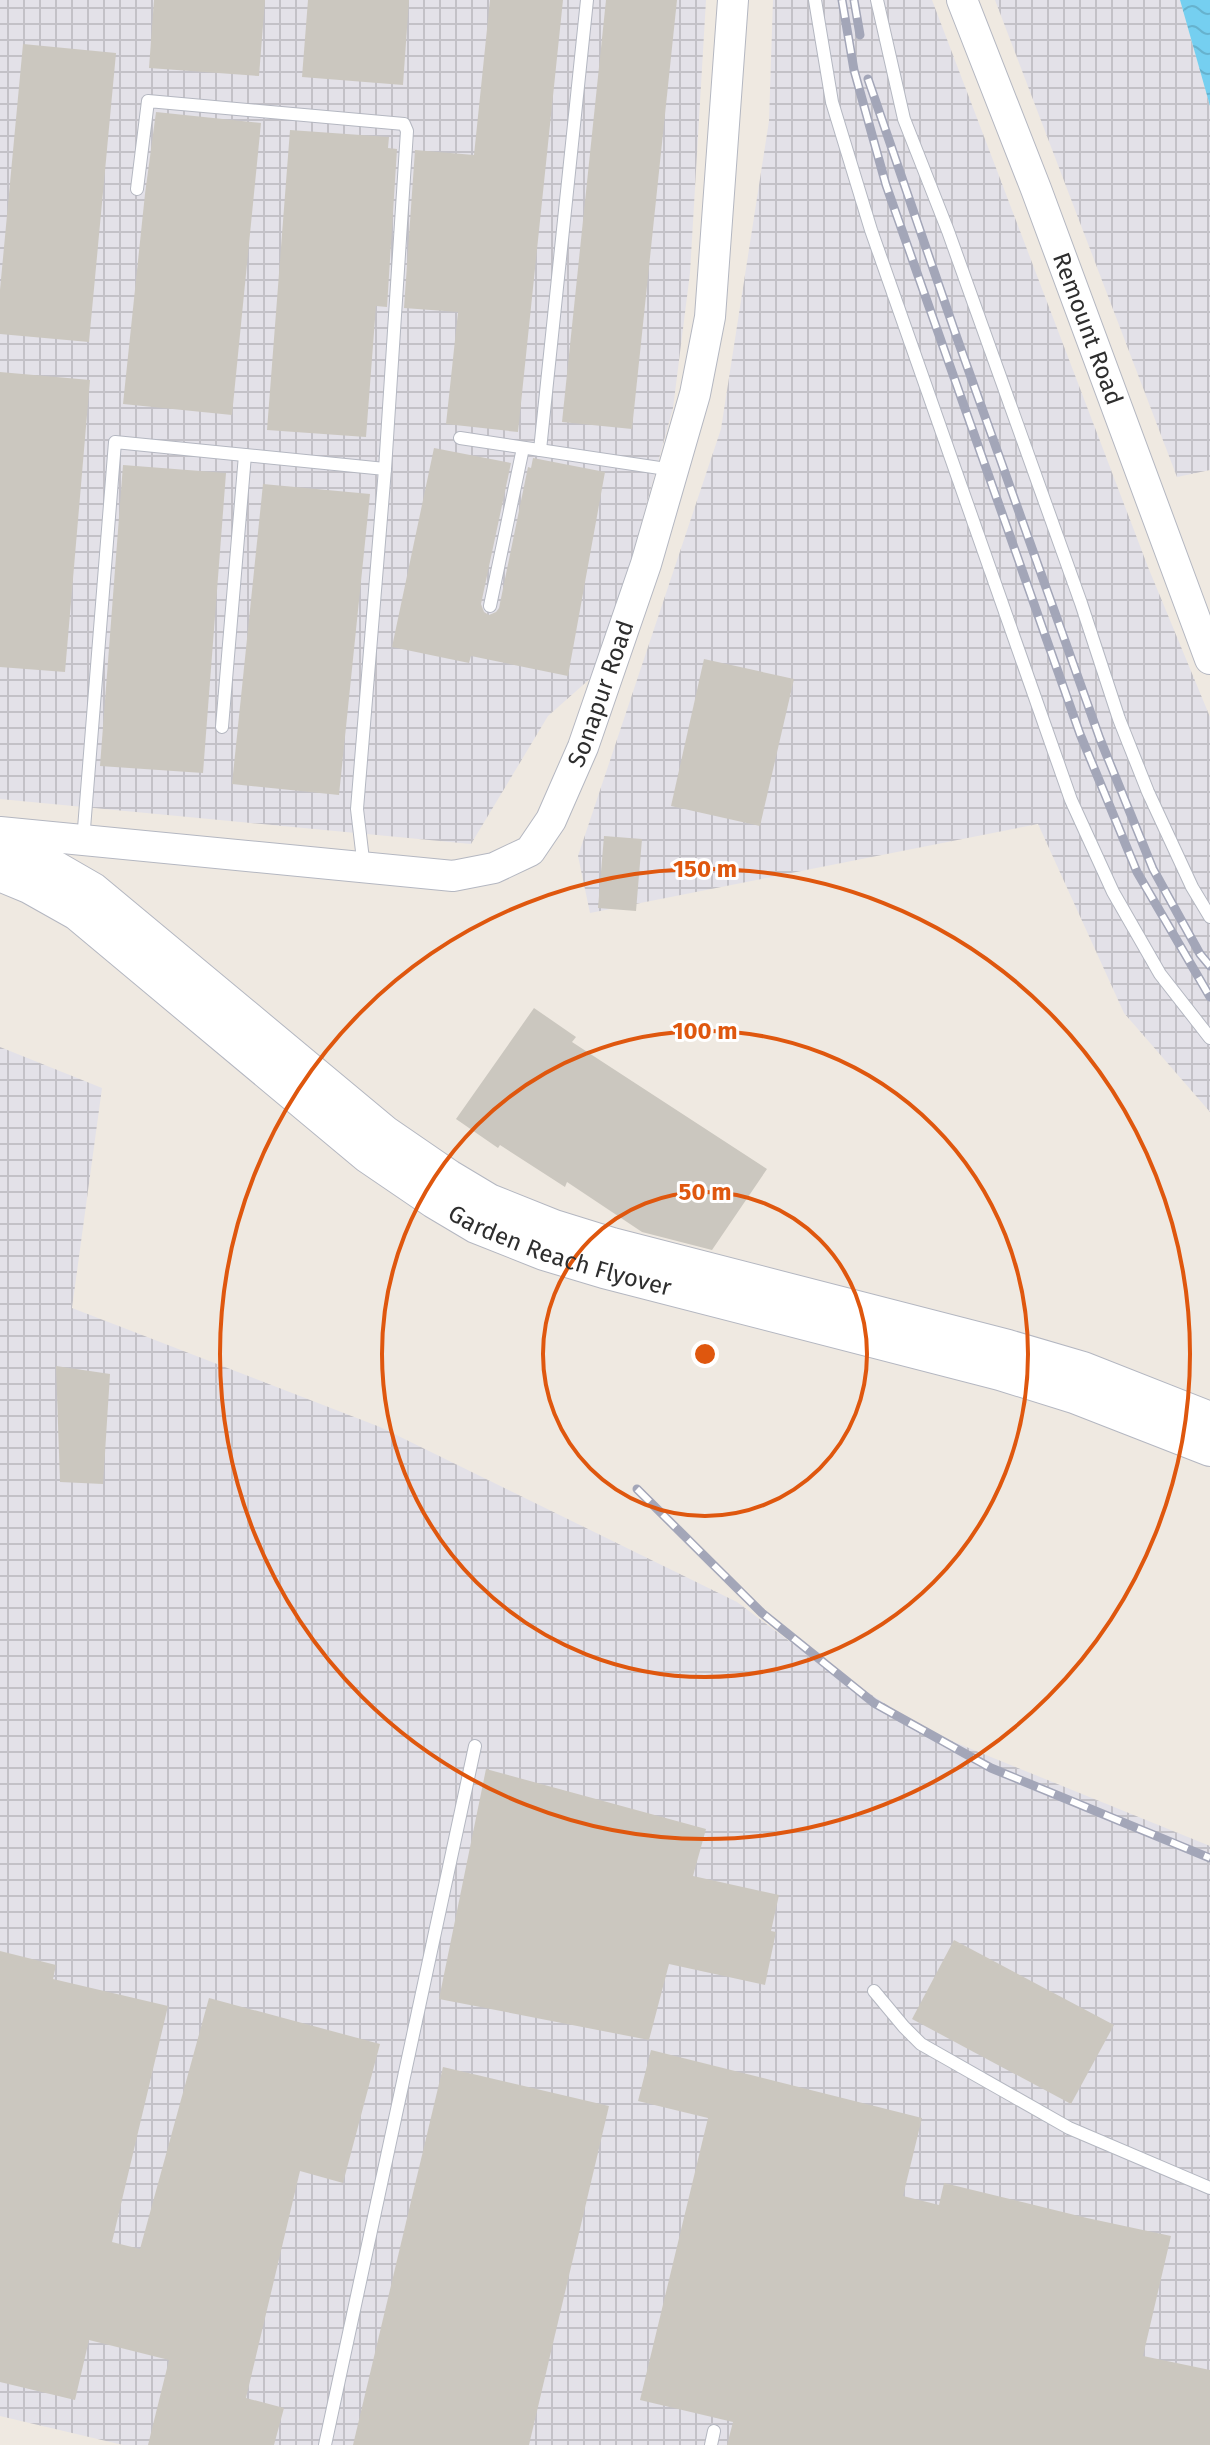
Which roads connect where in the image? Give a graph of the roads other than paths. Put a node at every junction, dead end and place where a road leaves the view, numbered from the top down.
1 (587, 0) edge
2 (733, 0) edge
3 (815, 0) edge
4 (877, 0) edge
5 (962, 0) edge
6 (137, 189) dead end
7 (460, 438) dead end
8 (523, 448) junction
9 (540, 450) junction
10 (245, 455) junction
11 (385, 469) junction
12 (673, 470) junction
13 (490, 606) dead end
14 (1210, 659) edge
15 (222, 727) dead end
16 (0, 832) edge
17 (83, 841) junction
18 (0, 845) edge
19 (364, 868) junction
20 (0, 874) edge
21 (1210, 917) edge
22 (1210, 1038) edge
23 (1210, 1419) edge
24 (1210, 1449) edge
25 (475, 1746) dead end
26 (874, 1991) dead end
27 (1210, 2188) edge
28 (714, 2431) dead end
29 (325, 2445) edge
30 (711, 2445) edge

1 - 9 lane
2 - 12 street, Sonapur Road
3 - 22 lane
4 - 21 lane
5 - 14 street, Remount Road
6 - 11 lane
7 - 8 lane
8 - 9 lane
8 - 13 lane
9 - 12 lane
10 - 11 lane
10 - 15 lane
10 - 17 lane
11 - 19 lane
12 - 19 street, Sonapur Road
16 - 17 street, Sonapur Road
17 - 19 street, Sonapur Road
18 - 23 main road, Garden Reach Flyover
20 - 24 main road, Garden Reach Flyover
25 - 29 lane
26 - 27 lane
28 - 30 lane

